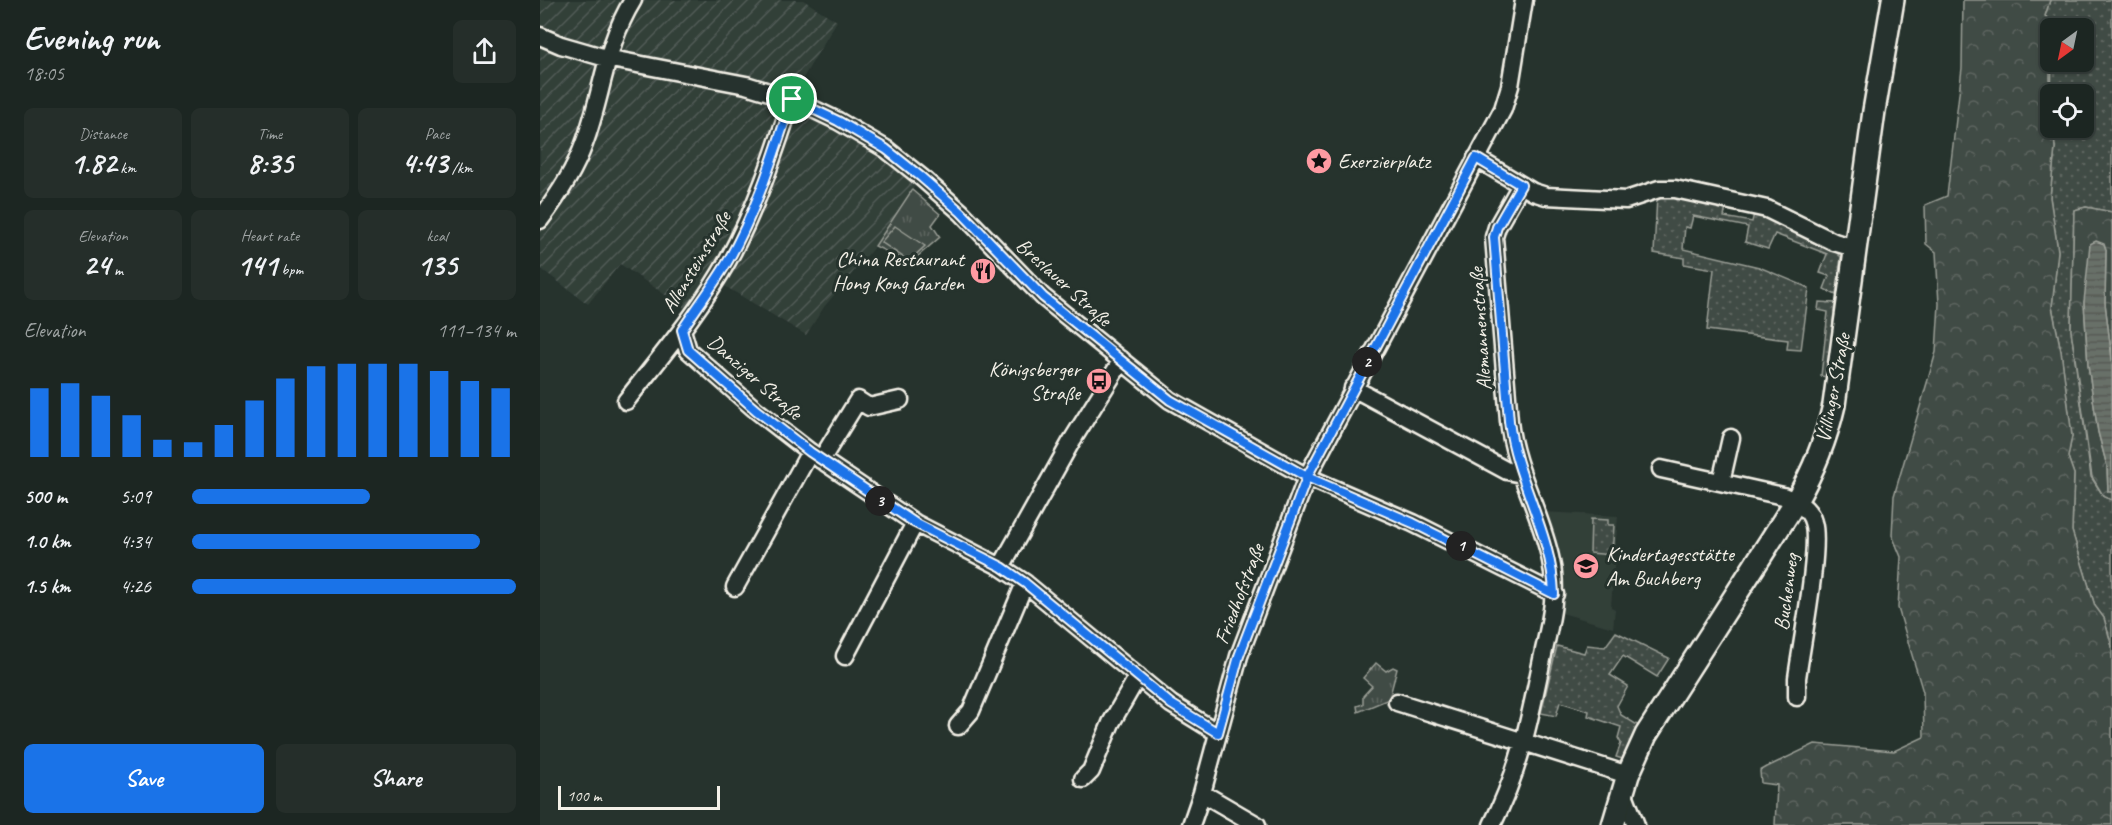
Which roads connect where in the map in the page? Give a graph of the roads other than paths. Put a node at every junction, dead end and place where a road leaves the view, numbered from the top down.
1 (633, 0) edge
2 (1524, 0) edge
3 (1893, 0) edge
4 (540, 36) edge
5 (606, 58) junction
6 (792, 99) junction
7 (1476, 158) junction
8 (1521, 185) junction
9 (540, 220) edge
10 (1854, 248) junction
11 (682, 330) junction
12 (1122, 360) junction
13 (1353, 388) junction
14 (900, 400) dead end
15 (626, 401) dead end
16 (1731, 438) dead end
17 (815, 456) junction
18 (1661, 469) dead end
19 (1521, 474) junction
20 (1307, 477) junction
21 (1721, 482) junction
22 (1796, 501) junction
23 (915, 523) junction
24 (1002, 567) junction
25 (1025, 583) junction
26 (735, 587) dead end
27 (1554, 594) junction
28 (845, 656) dead end
29 (1138, 676) junction
30 (1797, 697) dead end
31 (1397, 702) dead end
32 (958, 726) dead end
33 (1218, 733) junction
34 (1524, 743) junction
35 (1628, 775) junction
36 (1083, 779) dead end
37 (1202, 793) junction
38 (1621, 797) junction
39 (1191, 825) edge
40 (1257, 825) edge
41 (1492, 825) edge
42 (1613, 825) edge
43 (1636, 825) edge

1 - 5 street
2 - 7 street, Friedhofstraße
3 - 10 main road, Villinger Straße
4 - 5 street, Breslauer Straße
5 - 6 street, Breslauer Straße
5 - 9 street
6 - 11 street, Allensteinstraße
6 - 12 street, Breslauer Straße
7 - 8 street
7 - 13 street, Friedhofstraße
8 - 10 street
8 - 19 street, Alemannenstraße
10 - 22 main road, Villinger Straße
11 - 15 street, Allensteinstraße
11 - 17 street, Danziger Straße
12 - 20 street, Breslauer Straße
12 - 24 street
13 - 19 street
13 - 20 street, Friedhofstraße
14 - 17 street
16 - 21 street
17 - 23 street, Danziger Straße
17 - 26 street
18 - 21 street
19 - 27 street, Alemannenstraße
20 - 27 street, Breslauer Straße
20 - 33 street, Friedhofstraße
21 - 22 street
22 - 30 street, Buchenweg
22 - 35 main road, Villinger Straße
23 - 24 street, Danziger Straße
23 - 28 street
24 - 25 street, Danziger Straße
25 - 29 street, Danziger Straße
25 - 32 street
27 - 34 street, Alemannenstraße
29 - 33 street, Danziger Straße
29 - 36 street
31 - 34 street
33 - 37 street, Friedhofstraße
34 - 35 street
34 - 41 street, Alemannenstraße
35 - 38 main road, Villinger Straße
37 - 39 street, Friedhofstraße
37 - 40 street
38 - 42 main road, Villinger Straße
38 - 43 street

